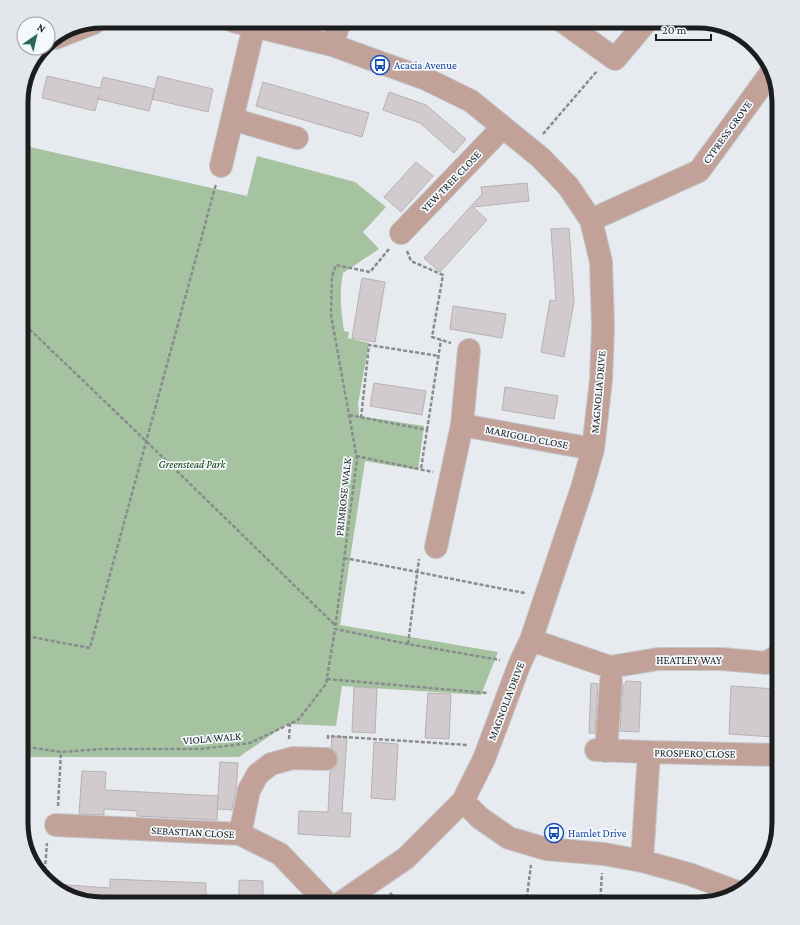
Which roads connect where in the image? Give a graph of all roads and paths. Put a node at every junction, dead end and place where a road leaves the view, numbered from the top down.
1 (254, 28) edge
2 (262, 28) edge
3 (338, 28) edge
4 (572, 28) edge
5 (641, 28) edge
6 (332, 45) junction
7 (610, 56) junction
8 (768, 77) edge
9 (232, 119) junction
10 (502, 128) junction
11 (297, 138) dead end
12 (530, 150) junction
13 (221, 166) joint
14 (591, 220) junction
15 (400, 233) junction
16 (28, 328) edge
17 (441, 340) junction
18 (469, 350) joint
19 (439, 356) junction
20 (349, 416) junction
21 (361, 418) junction
22 (462, 425) junction
23 (427, 430) junction
24 (146, 441) junction
25 (593, 449) junction
26 (356, 456) junction
27 (421, 469) junction
28 (451, 476) junction
29 (436, 548) dead end
30 (344, 558) junction
31 (546, 596) junction
32 (336, 627) junction
33 (28, 636) edge
34 (531, 640) junction
35 (772, 659) edge
36 (520, 663) junction
37 (327, 679) junction
38 (611, 681) dead end
39 (507, 698) junction
40 (28, 747) edge
41 (61, 752) junction
42 (649, 752) junction
43 (486, 754) junction
44 (772, 755) edge
45 (326, 759) joint
46 (463, 801) junction
47 (56, 825) junction
48 (240, 834) junction
49 (533, 845) junction
50 (604, 854) junction
51 (642, 861) junction
52 (44, 869) edge
53 (730, 889) edge
54 (321, 897) edge
55 (349, 897) edge
56 (527, 897) edge
57 (601, 897) edge

1 - 9 street
2 - 6 street, MAGNOLIA DRIVE
3 - 6 street
4 - 7 street
5 - 7 street
6 - 10 street, MAGNOLIA DRIVE
7 - 12 path
8 - 14 street, CYPRESS GROVE
9 - 11 street
9 - 13 street
10 - 12 street, MAGNOLIA DRIVE
10 - 15 street, YEW TREE CLOSE
12 - 14 street, MAGNOLIA DRIVE
13 - 24 path
14 - 25 street, MAGNOLIA DRIVE
15 - 17 path
15 - 20 path, PRIMROSE WALK
16 - 24 path
17 - 18 path
17 - 19 path
18 - 22 street
19 - 21 path
19 - 23 path
20 - 21 path
20 - 26 path, PRIMROSE WALK
21 - 23 path
22 - 25 street, MARIGOLD CLOSE
22 - 28 street
23 - 27 path
24 - 32 path
24 - 33 path
25 - 31 street, MAGNOLIA DRIVE
26 - 27 path
26 - 30 path, PRIMROSE WALK
27 - 28 path
28 - 29 street
30 - 31 path
30 - 32 path, PRIMROSE WALK
31 - 34 street, MAGNOLIA DRIVE
32 - 36 path
32 - 37 path, VIOLA WALK
34 - 35 street, HEATLEY WAY
34 - 36 street, MAGNOLIA DRIVE
36 - 39 street, MAGNOLIA DRIVE
37 - 39 path
37 - 41 path, VIOLA WALK
38 - 42 street
39 - 43 street, MAGNOLIA DRIVE
40 - 41 path, VIOLA WALK
41 - 47 path
42 - 44 street, PROSPERO CLOSE
42 - 51 street, PROSPERO CLOSE
43 - 45 path
43 - 46 street, MAGNOLIA DRIVE
45 - 48 street
46 - 49 street
46 - 55 street, MAGNOLIA DRIVE
47 - 48 street, SEBASTIAN CLOSE
47 - 52 path
48 - 54 street, SEBASTIAN CLOSE
49 - 50 street
49 - 56 path
50 - 51 street
50 - 57 path
51 - 53 street

